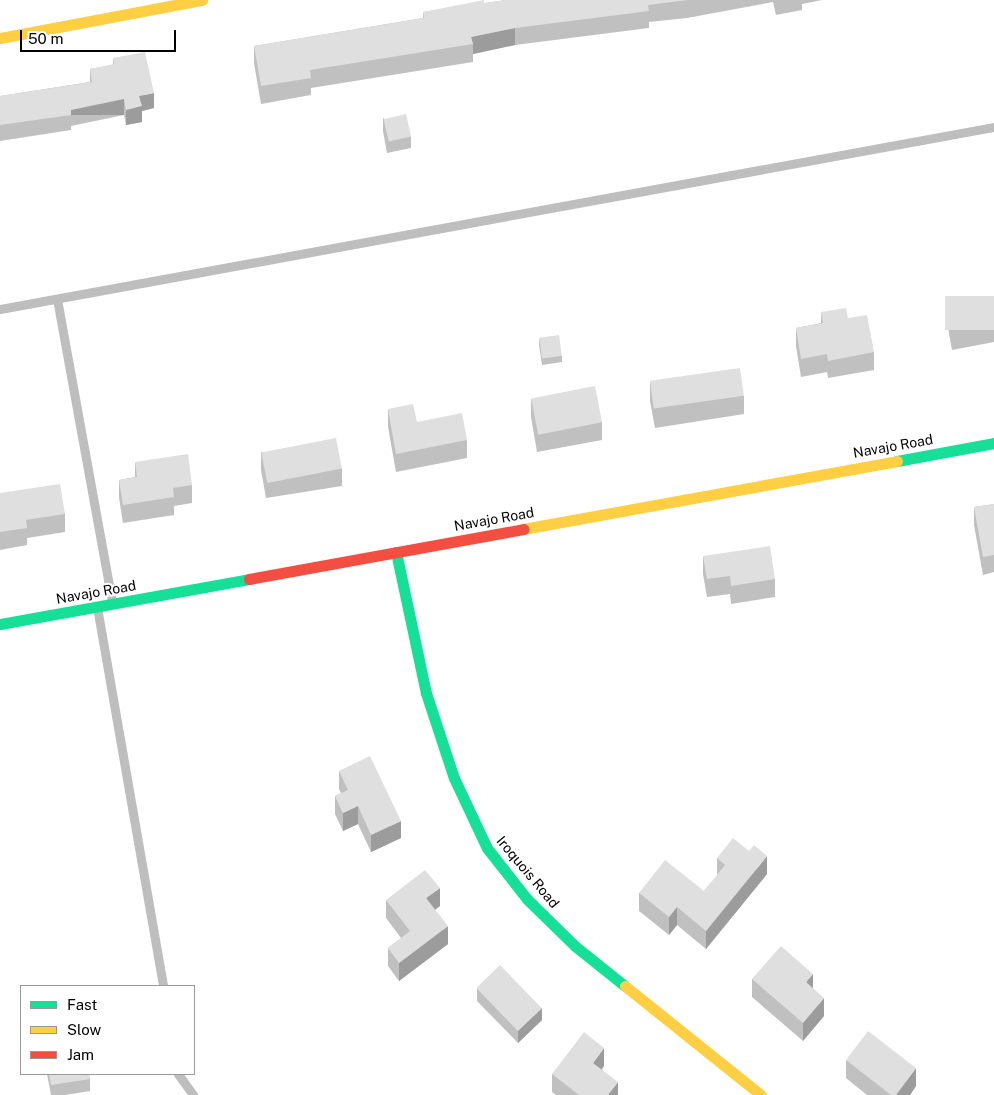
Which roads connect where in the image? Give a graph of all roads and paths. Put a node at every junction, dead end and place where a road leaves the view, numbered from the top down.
1 (202, 0) edge
2 (0, 38) edge
3 (994, 127) edge
4 (57, 299) junction
5 (0, 309) edge
6 (994, 443) edge
7 (396, 552) junction
8 (112, 604) junction
9 (97, 607) junction
10 (0, 624) edge
11 (163, 985) edge
12 (179, 1075) edge
13 (193, 1095) edge
14 (761, 1095) edge

1 - 2 main road
3 - 4 lane
4 - 5 lane
4 - 8 lane
6 - 7 main road, Navajo Road
7 - 8 main road, Navajo Road
7 - 14 main road, Iroquois Road
8 - 9 main road, Navajo Road
9 - 10 main road, Navajo Road
9 - 11 lane
12 - 13 lane

